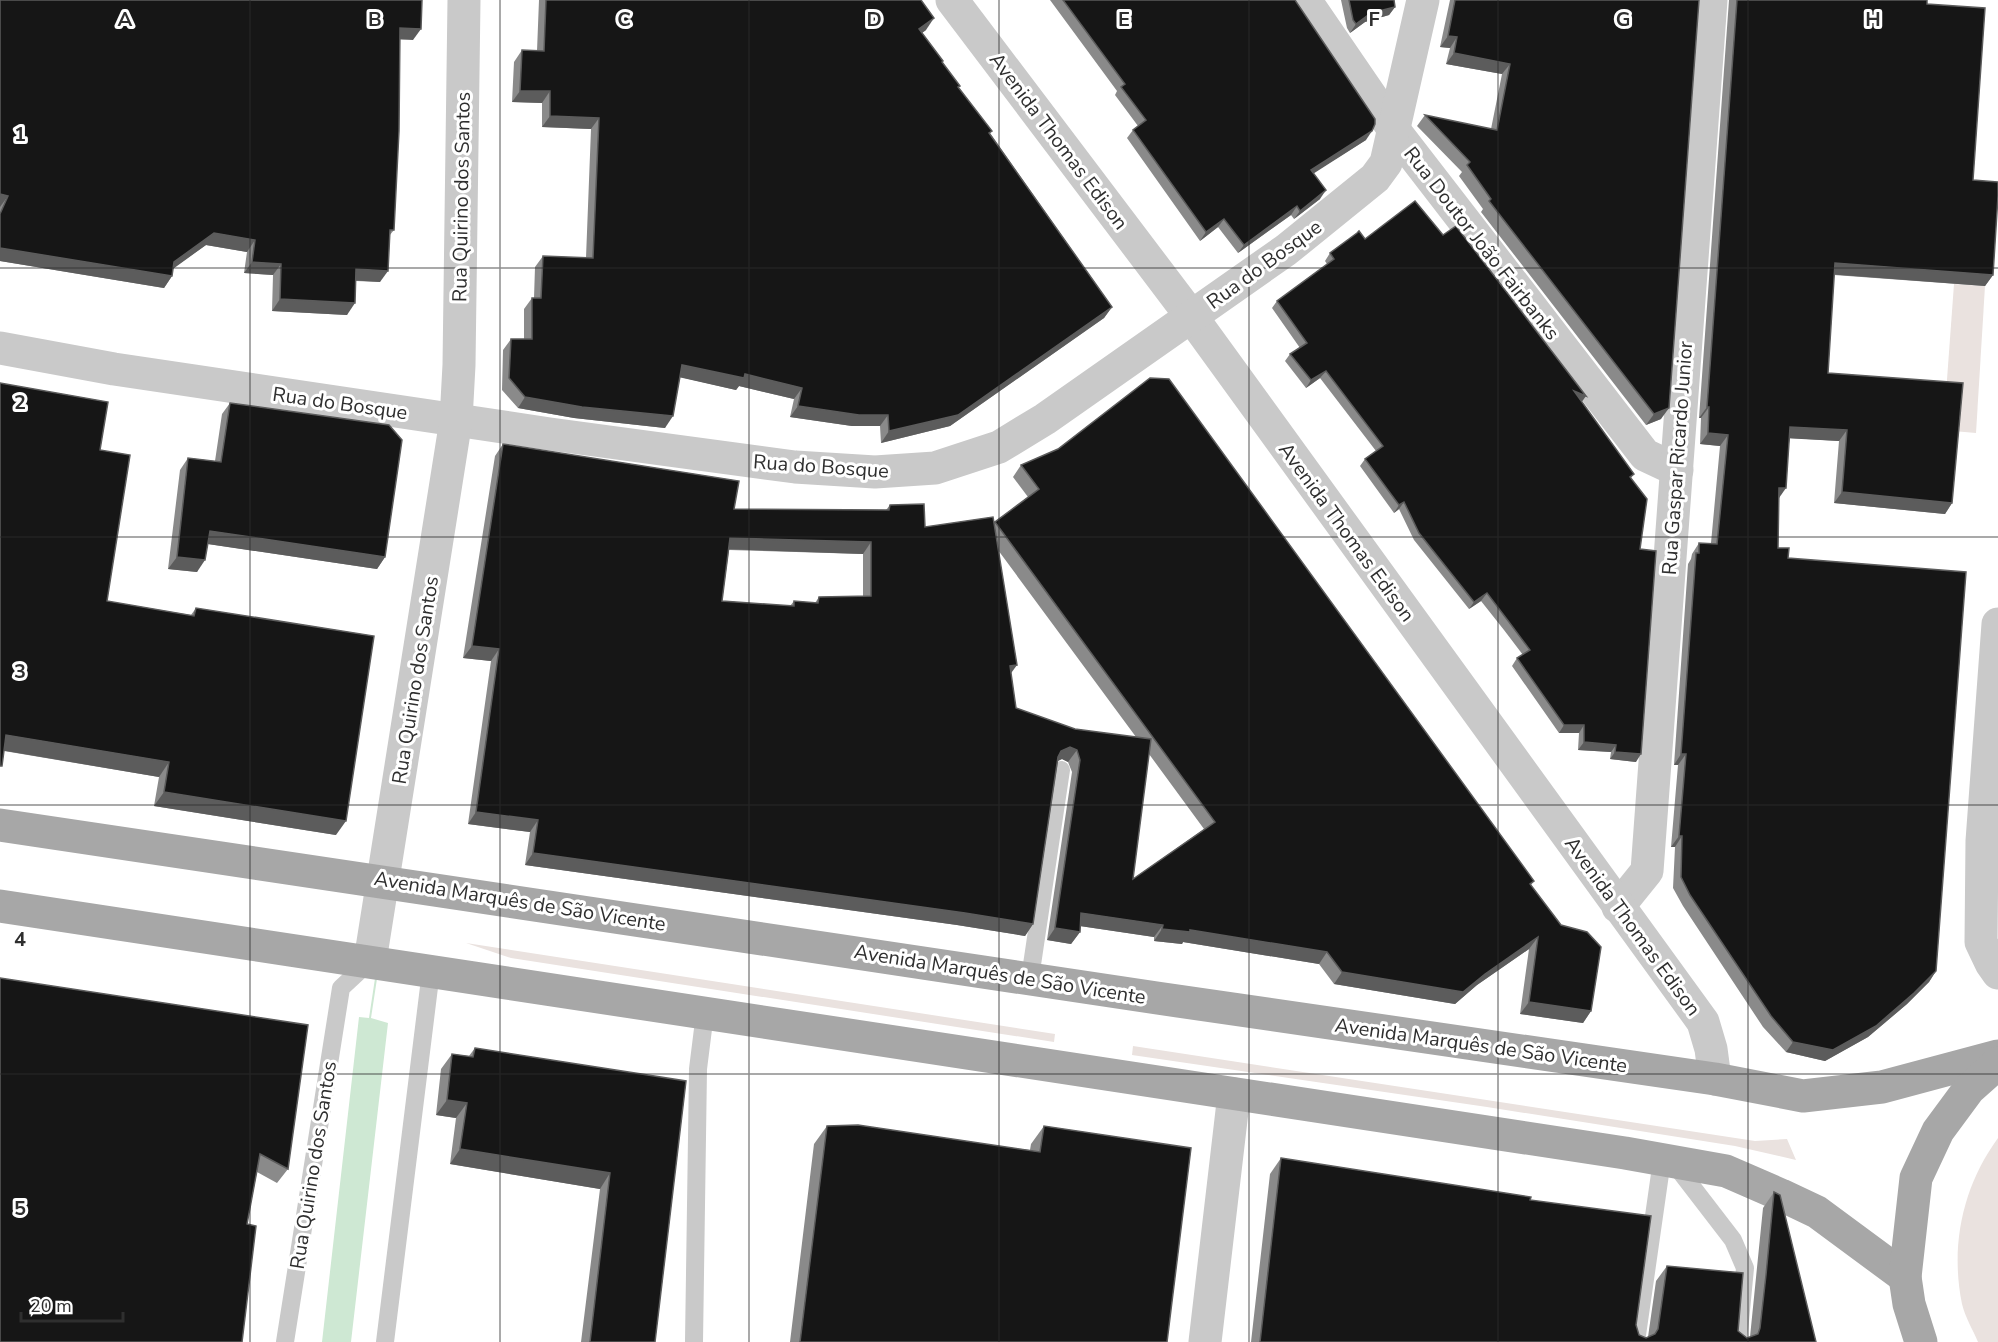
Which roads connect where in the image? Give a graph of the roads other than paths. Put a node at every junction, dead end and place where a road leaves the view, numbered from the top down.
1 (464, 0) edge
2 (952, 0) edge
3 (1305, 0) edge
4 (1423, 0) edge
5 (1711, 0) edge
6 (1394, 130) junction
7 (1191, 316) junction
8 (0, 348) edge
9 (456, 420) junction
10 (1677, 470) junction
11 (1998, 624) edge
12 (1061, 770) edge
13 (0, 825) edge
14 (383, 881) junction
15 (0, 906) edge
16 (1618, 907) junction
17 (370, 962) junction
18 (431, 971) junction
19 (1998, 973) edge
20 (1030, 978) junction
21 (705, 1013) junction
22 (1998, 1056) edge
23 (1998, 1063) edge
24 (1715, 1079) junction
25 (1234, 1094) junction
26 (1668, 1161) junction
27 (1907, 1291) junction
28 (285, 1342) edge
29 (385, 1342) edge
30 (694, 1342) edge
31 (1205, 1342) edge
32 (1636, 1342) edge
33 (1738, 1342) edge
34 (1905, 1342) edge
35 (1921, 1342) edge

1 - 9 street, Rua Quirino dos Santos
2 - 7 street, Avenida Thomas Edison
3 - 6 street, Rua Doutor João Fairbanks
4 - 6 street, Rua do Bosque
5 - 10 street, Rua Gaspar Ricardo Junior
6 - 7 street, Rua do Bosque
6 - 10 street, Rua Doutor João Fairbanks
7 - 9 street, Rua do Bosque
7 - 16 street, Avenida Thomas Edison
8 - 9 street, Rua do Bosque
9 - 14 street, Rua Quirino dos Santos
10 - 16 street, Rua Gaspar Ricardo Junior
11 - 19 street
12 - 20 lane
13 - 14 main road, Avenida Marquês de São Vicente
14 - 17 street, Rua Quirino dos Santos
14 - 20 main road, Avenida Marquês de São Vicente
15 - 17 main road
16 - 24 street, Avenida Thomas Edison
17 - 18 main road
17 - 28 lane, Rua Quirino dos Santos
18 - 21 main road
18 - 29 lane
20 - 24 main road, Avenida Marquês de São Vicente
21 - 25 main road
21 - 30 lane
22 - 24 main road, Avenida Marquês de São Vicente
23 - 27 main road
25 - 26 main road
25 - 31 street
26 - 27 main road
26 - 32 lane
26 - 33 lane
27 - 34 main road
27 - 35 main road

